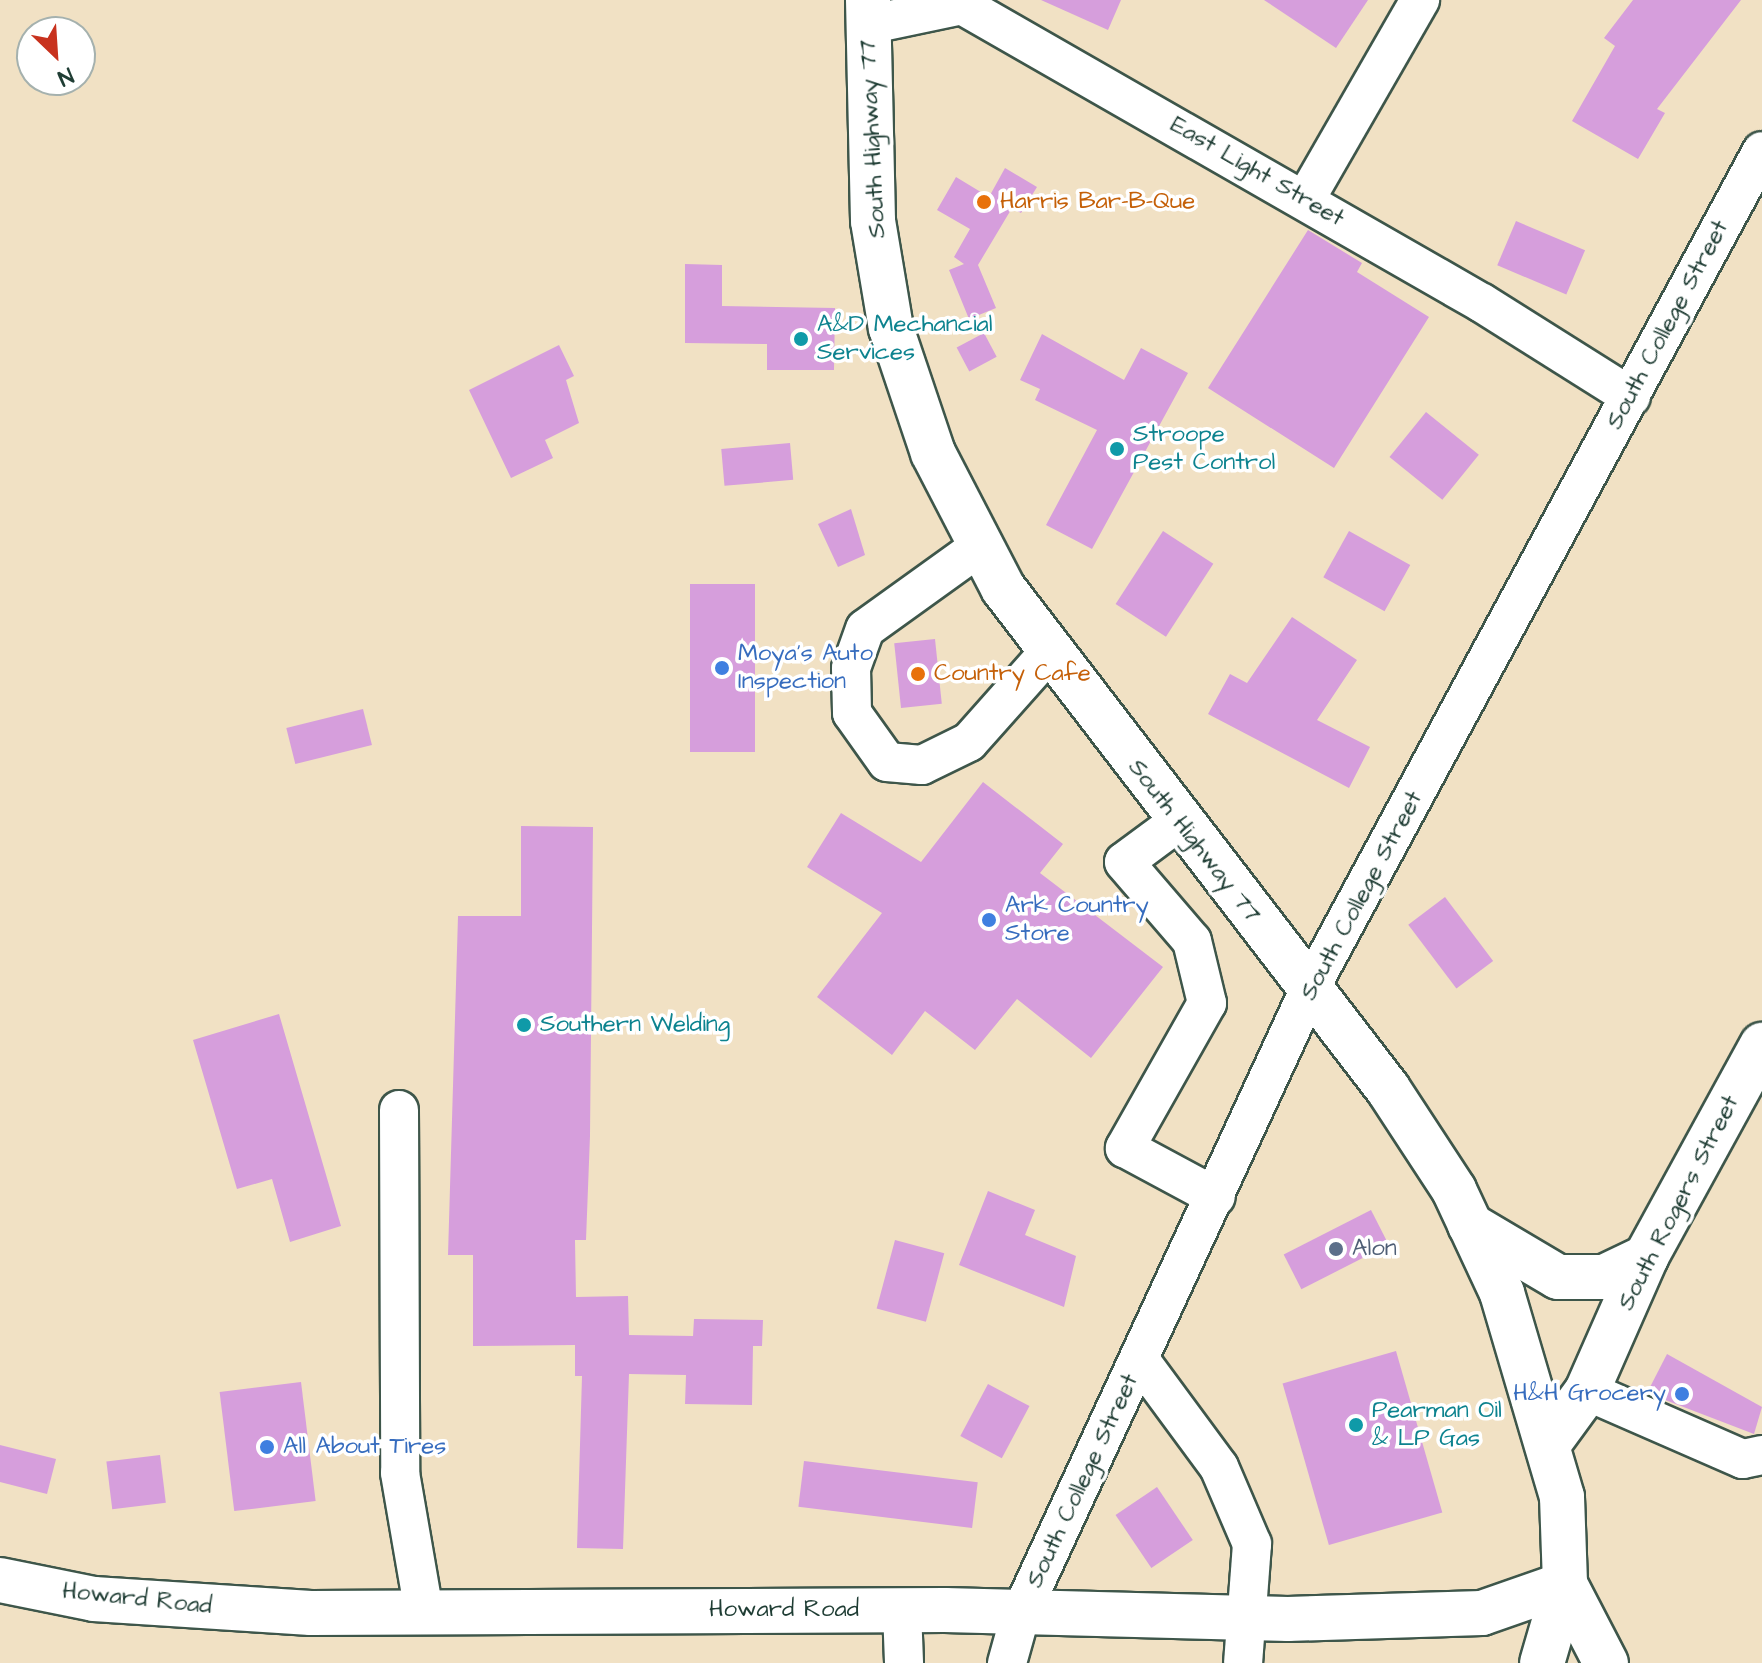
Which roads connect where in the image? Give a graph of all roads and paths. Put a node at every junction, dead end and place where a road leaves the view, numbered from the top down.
1 (1420, 0) edge
2 (966, 2) edge
3 (867, 13) edge
4 (1762, 151) edge
5 (1305, 200) junction
6 (1631, 397) junction
7 (979, 547) junction
8 (1049, 652) junction
9 (1178, 822) junction
10 (1310, 988) junction
11 (1762, 1045) edge
12 (399, 1110) dead end
13 (1216, 1197) junction
14 (1470, 1225) junction
15 (1646, 1257) junction
16 (1140, 1360) junction
17 (1587, 1391) junction
18 (1549, 1443) junction
19 (1762, 1455) edge
20 (0, 1580) edge
21 (1565, 1584) junction
22 (902, 1610) junction
23 (424, 1612) junction
24 (1021, 1613) junction
25 (1248, 1618) junction
26 (904, 1663) edge
27 (1007, 1663) edge
28 (1243, 1663) edge
29 (1542, 1663) edge
30 (1606, 1663) edge

1 - 5 street
2 - 3 street, East Light Street
2 - 5 street, East Light Street
3 - 7 main road, South Highway 77
4 - 6 street, South College Street
5 - 6 street, East Light Street
6 - 10 street, South College Street
7 - 8 main road, South Highway 77
7 - 8 street
8 - 9 main road, South Highway 77
9 - 10 main road, South Highway 77
9 - 13 street
10 - 13 street, South College Street
10 - 14 main road, South Highway 77
11 - 15 main road, South Rogers Street
12 - 23 street
13 - 16 street, South College Street
14 - 15 main road
14 - 18 main road, South Highway 77
15 - 17 main road, South Rogers Street
16 - 24 street, South College Street
16 - 25 street
17 - 18 main road, South Rogers Street
17 - 19 street
18 - 21 main road, South Highway 77
20 - 23 main road, Howard Road
21 - 25 main road, Howard Road
21 - 29 main road, South Highway 77
21 - 30 main road
22 - 23 main road, Howard Road
22 - 24 main road, Howard Road
22 - 26 street
24 - 25 main road, Howard Road
24 - 27 street, South College Street
25 - 28 street

